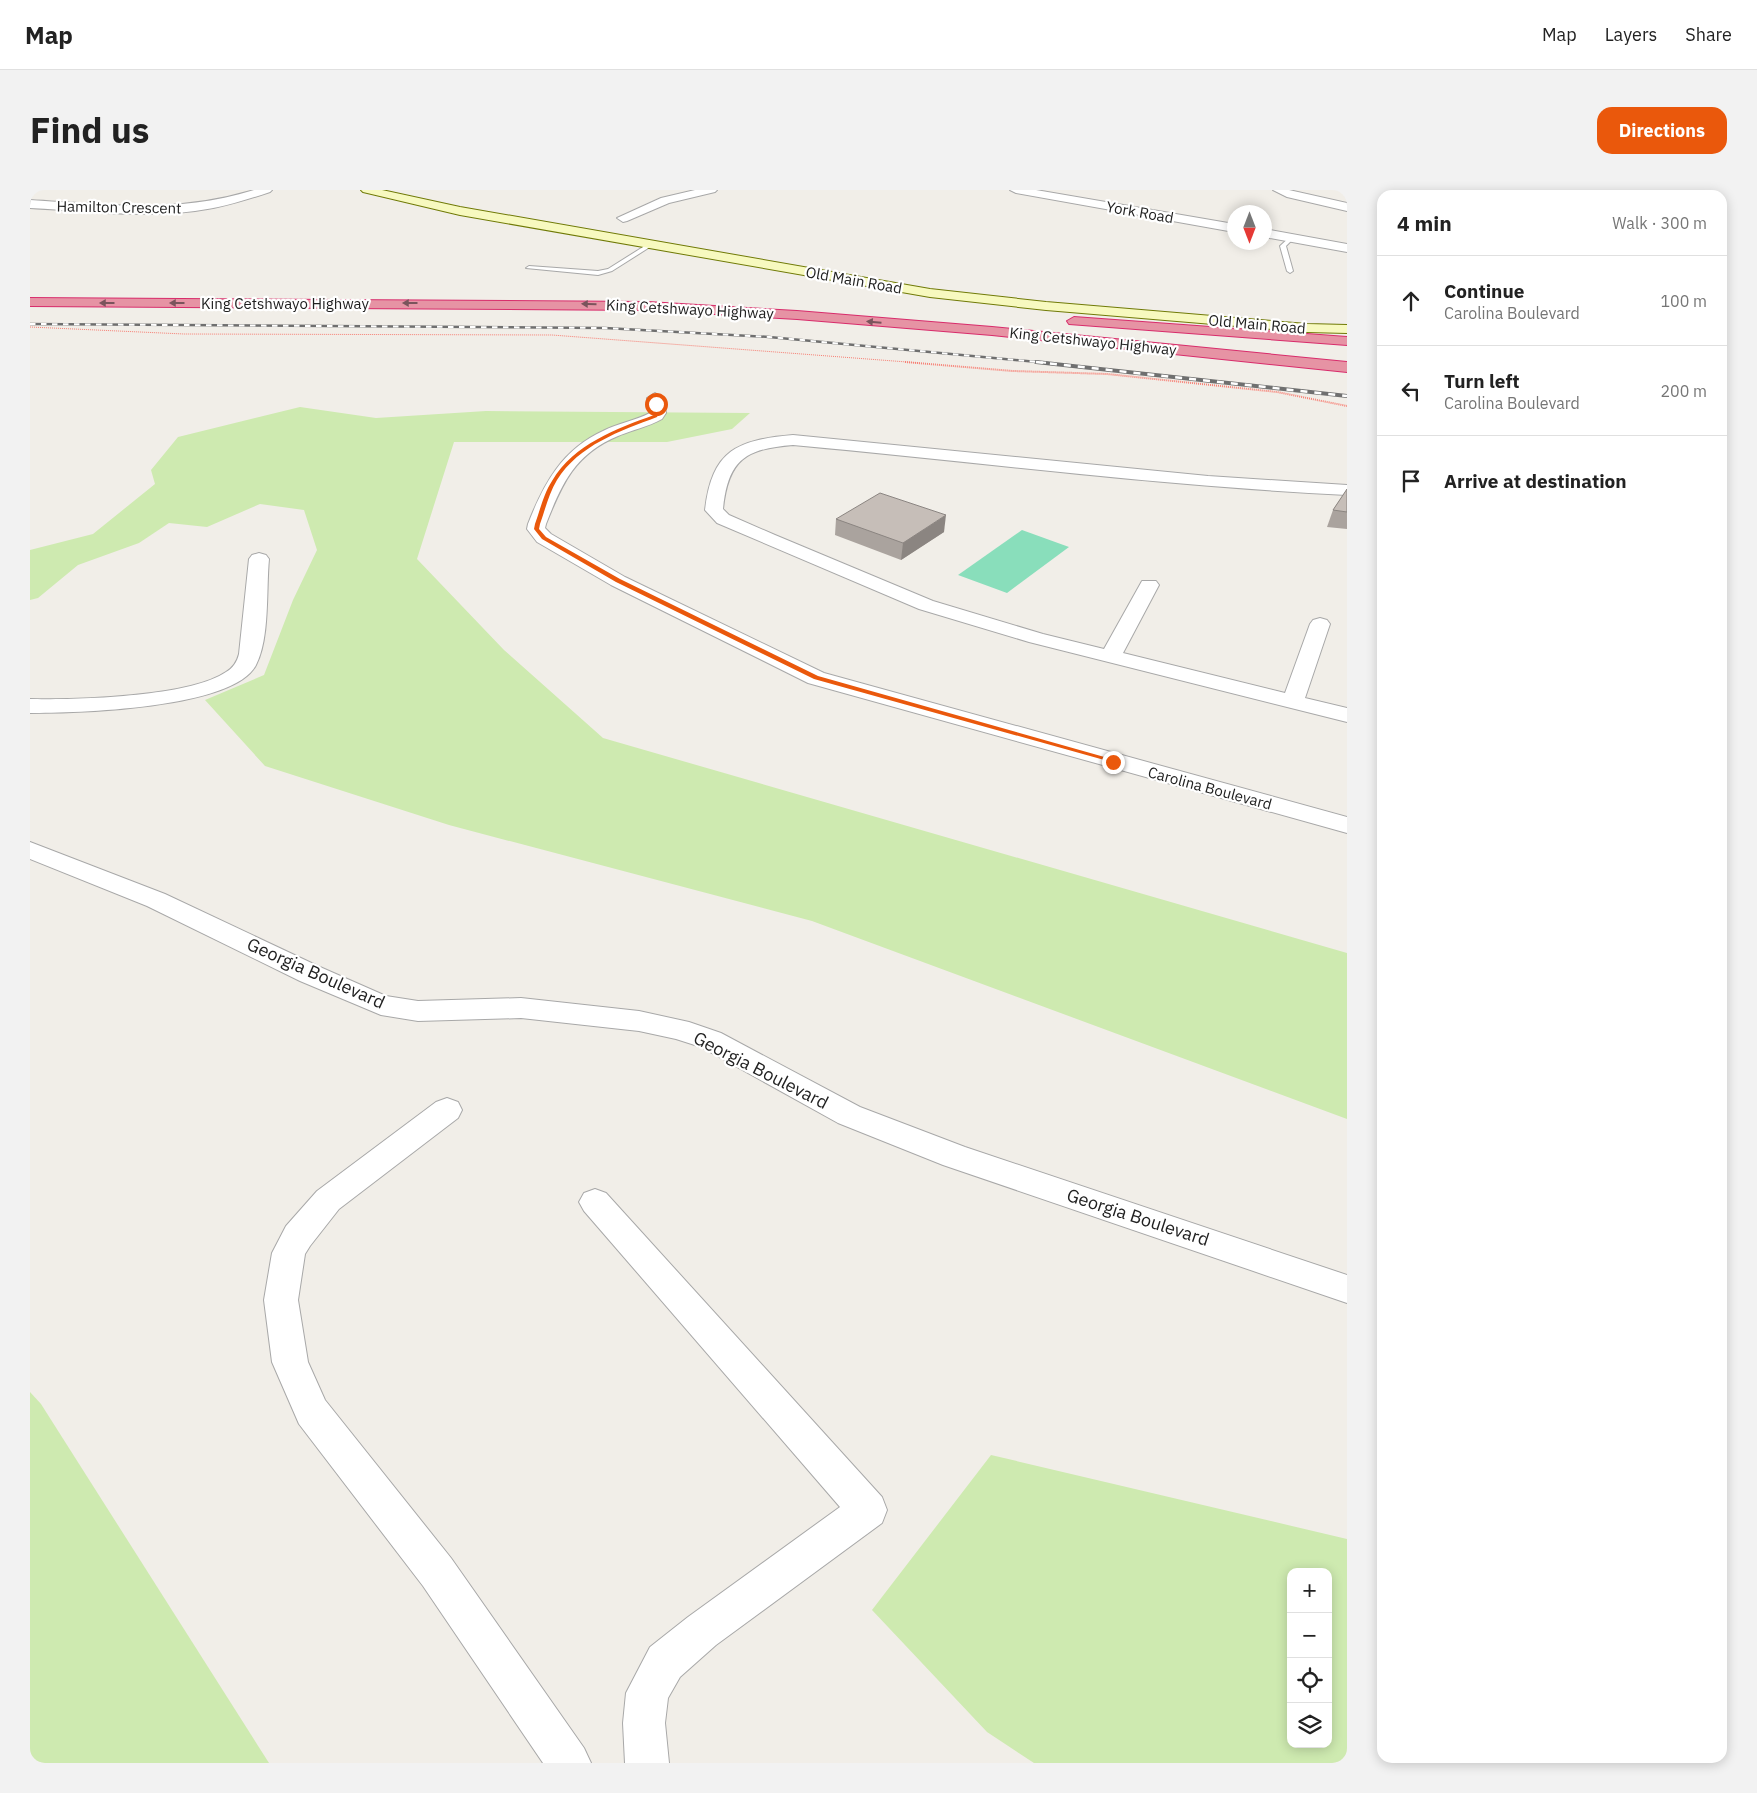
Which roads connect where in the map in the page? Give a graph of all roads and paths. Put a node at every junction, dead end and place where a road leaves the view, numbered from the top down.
1 (266, 190) edge
2 (367, 190) edge
3 (711, 190) edge
4 (1016, 190) edge
5 (1279, 190) edge
6 (30, 204) edge
7 (1344, 212) edge
8 (623, 218) dead end
9 (1227, 227) edge
10 (1272, 234) edge
11 (1291, 238) junction
12 (651, 244) junction
13 (1347, 248) edge
14 (529, 268) dead end
15 (1290, 271) dead end
16 (30, 289) edge
17 (30, 302) edge
18 (911, 312) junction
19 (934, 312) dead end
20 (1007, 316) dead end
21 (922, 326) junction
22 (30, 327) edge
23 (1347, 329) edge
24 (1347, 341) edge
25 (1347, 354) edge
26 (1347, 367) edge
27 (1347, 374) edge
28 (655, 398) dead end
29 (1347, 406) edge
30 (1347, 490) edge
31 (259, 559) dead end
32 (1149, 585) dead end
33 (1320, 624) dead end
34 (1110, 657) junction
35 (1293, 702) junction
36 (30, 706) edge
37 (1347, 715) edge
38 (1347, 825) edge
39 (30, 850) edge
40 (447, 1110) dead end
41 (595, 1202) dead end
42 (1347, 1289) edge
43 (569, 1763) edge
44 (647, 1763) edge

1 - 6 street, Hamilton Crescent
2 - 12 street, Old Main Road
3 - 8 street
4 - 9 street, York Road
5 - 7 street
10 - 11 street
11 - 13 street
11 - 15 lane
12 - 14 lane
12 - 23 street, Old Main Road
16 - 18 highway, King Cetshwayo Highway
21 -> 17 highway, King Cetshwayo Highway
18 - 19 highway
18 - 25 highway, King Cetshwayo Highway
20 - 24 highway
21 - 26 highway, King Cetshwayo Highway
21 - 27 highway
22 - 29 path
28 - 38 street, Carolina Boulevard
30 - 34 street
31 - 36 street
32 - 34 street
33 - 35 street
34 - 35 street
35 - 37 street
39 - 42 street, Georgia Boulevard
40 - 43 street
41 - 44 street

